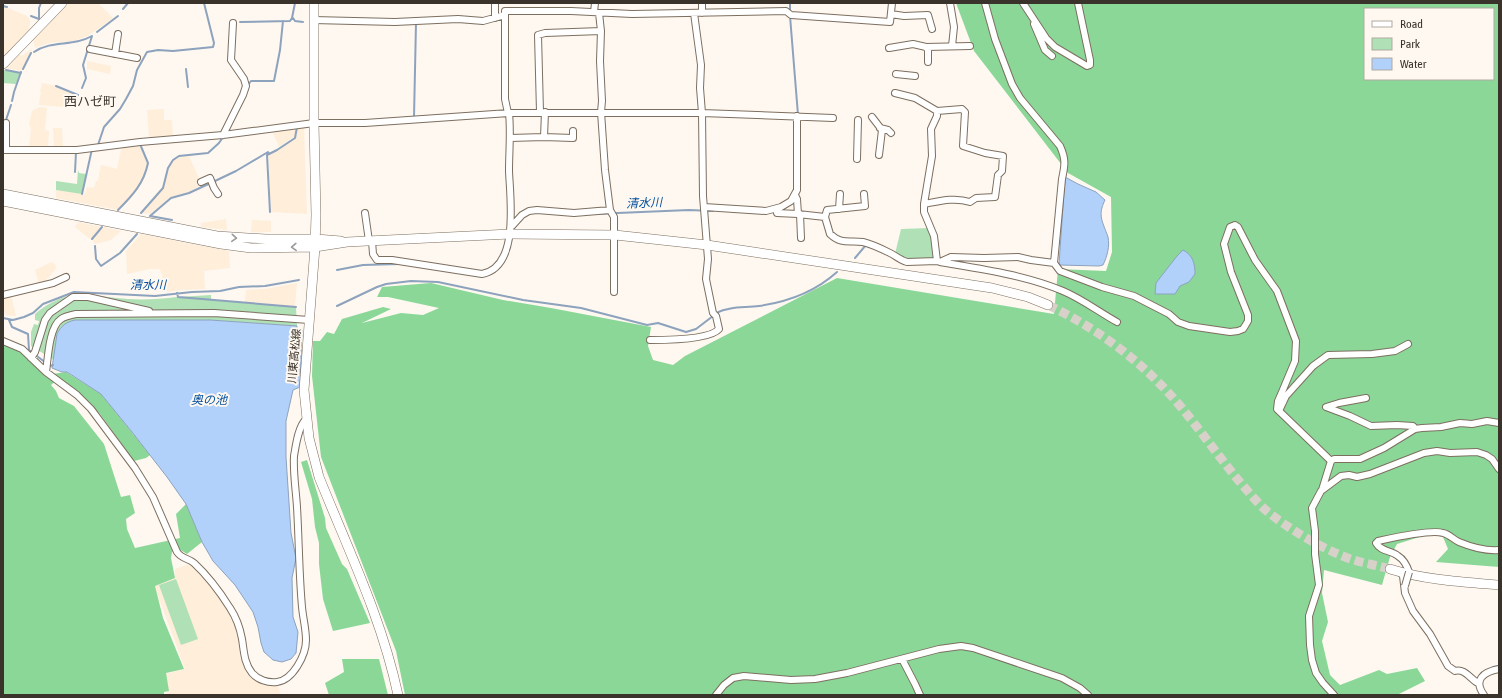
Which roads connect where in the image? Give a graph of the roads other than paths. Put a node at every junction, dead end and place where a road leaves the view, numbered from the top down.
1 (62, 3) edge
2 (314, 3) edge
3 (495, 3) edge
4 (506, 3) edge
5 (548, 3) edge
6 (594, 3) edge
7 (702, 3) edge
8 (892, 3) edge
9 (950, 3) edge
10 (985, 3) edge
11 (1023, 3) edge
12 (1078, 3) edge
13 (548, 11) junction
14 (597, 12) junction
15 (702, 12) junction
16 (1028, 12) junction
17 (505, 13) junction
18 (694, 13) junction
19 (891, 14) junction
20 (495, 18) junction
21 (313, 20) junction
22 (233, 23) dead end
23 (932, 29) dead end
24 (601, 30) junction
25 (116, 37) dead end
26 (952, 46) junction
27 (970, 46) dead end
28 (926, 47) junction
29 (889, 48) dead end
30 (90, 49) dead end
31 (114, 54) junction
32 (1052, 56) dead end
33 (138, 58) dead end
34 (928, 62) dead end
35 (3, 64) edge
36 (896, 74) dead end
37 (915, 76) dead end
38 (895, 93) dead end
39 (937, 111) junction
40 (542, 112) junction
41 (601, 112) junction
42 (509, 113) junction
43 (702, 113) junction
44 (797, 116) junction
45 (872, 117) dead end
46 (832, 118) dead end
47 (858, 120) dead end
48 (6, 123) dead end
49 (314, 123) junction
50 (880, 128) junction
51 (573, 131) dead end
52 (891, 133) dead end
53 (223, 134) junction
54 (544, 137) junction
55 (510, 138) junction
56 (4, 150) edge
57 (879, 155) dead end
58 (857, 159) dead end
59 (201, 182) dead end
60 (3, 194) edge
61 (218, 194) dead end
62 (840, 194) dead end
63 (864, 194) dead end
64 (796, 197) junction
65 (3, 201) edge
66 (924, 204) junction
67 (839, 209) junction
68 (704, 210) junction
69 (776, 211) junction
70 (366, 213) dead end
71 (611, 213) junction
72 (799, 214) junction
73 (825, 217) junction
74 (511, 230) junction
75 (615, 235) junction
76 (802, 238) dead end
77 (370, 241) junction
78 (315, 243) junction
79 (706, 245) junction
80 (938, 262) junction
81 (1054, 263) junction
82 (66, 277) dead end
83 (614, 292) dead end
84 (3, 295) edge
85 (1048, 305) tunnel mouth
86 (158, 313) junction
87 (309, 320) junction
88 (1117, 322) dead end
89 (650, 340) dead end
90 (3, 341) edge
91 (1408, 344) dead end
92 (33, 356) junction
93 (46, 372) junction
94 (1366, 398) dead end
95 (1279, 412) junction
96 (306, 419) junction
97 (1499, 423) edge
98 (1415, 429) junction
99 (1331, 461) junction
100 (1499, 469) edge
101 (1321, 491) junction
102 (1499, 550) edge
103 (1390, 569) tunnel mouth
104 (1405, 572) junction
105 (1499, 585) edge
106 (902, 659) junction
107 (1499, 669) edge
108 (1478, 683) junction
109 (398, 695) edge
110 (716, 695) edge
111 (920, 695) edge
112 (1088, 695) edge
113 (1334, 695) edge
114 (1484, 695) edge

1 - 35 street
2 - 21 street, 川東高松線
3 - 20 street
4 - 17 street
5 - 13 street
6 - 14 street
7 - 15 street
8 - 19 street
9 - 26 street
10 - 81 street
11 - 16 street
12 - 16 street
13 - 14 street
13 - 17 street
14 - 18 street
14 - 24 street
15 - 18 street
15 - 19 street
16 - 32 street
17 - 20 street
17 - 42 street
18 - 43 street
19 - 23 street
20 - 21 street
21 - 49 street, 川東高松線
22 - 53 street
24 - 40 street
24 - 41 street
25 - 31 street
26 - 27 street
26 - 28 street
28 - 29 street
28 - 34 street
30 - 31 street
31 - 33 street
36 - 37 street
38 - 39 street
39 - 66 street
39 - 66 street
40 - 41 street
40 - 42 street
40 - 54 street
41 - 43 street
41 - 71 street
42 - 49 street
42 - 55 street
43 - 44 street
43 - 68 street
44 - 46 street
44 - 64 street
45 - 50 street
47 - 58 street
48 - 56 street
49 - 53 street
49 - 78 street, 川東高松線
50 - 52 street
50 - 57 street
51 - 54 street
53 - 56 street
54 - 55 street
55 - 74 street
59 - 61 street
60 -> 78 street
62 - 67 street
63 - 67 street
64 - 69 street
64 - 72 street
78 -> 65 street
66 - 80 street
67 - 73 street
68 - 69 street
68 - 79 street
69 - 72 street
70 - 77 street
71 - 74 street
71 - 75 street
72 - 73 street
72 - 76 street
73 - 80 street
74 - 75 street
74 - 77 street
74 - 77 street
75 - 79 street
75 - 83 street
77 - 78 street
78 - 87 street, 川東高松線
79 - 85 street
79 - 89 street
80 - 81 street
80 - 88 street
81 - 95 street
82 - 84 street
86 - 87 street
86 - 92 street
86 - 93 street
87 - 96 street, 川東高松線
90 - 92 street
91 - 95 street
92 - 93 street
93 - 96 street
94 - 98 street
95 - 99 street
96 - 109 street, 川東高松線
97 - 98 street
98 - 99 street
99 - 101 street
100 - 101 street
101 - 113 street
102 - 104 street
103 - 104 street
104 - 105 street
104 - 108 street, bridge
106 - 110 street
106 - 111 street
106 - 112 street
107 - 108 street
108 - 114 street

